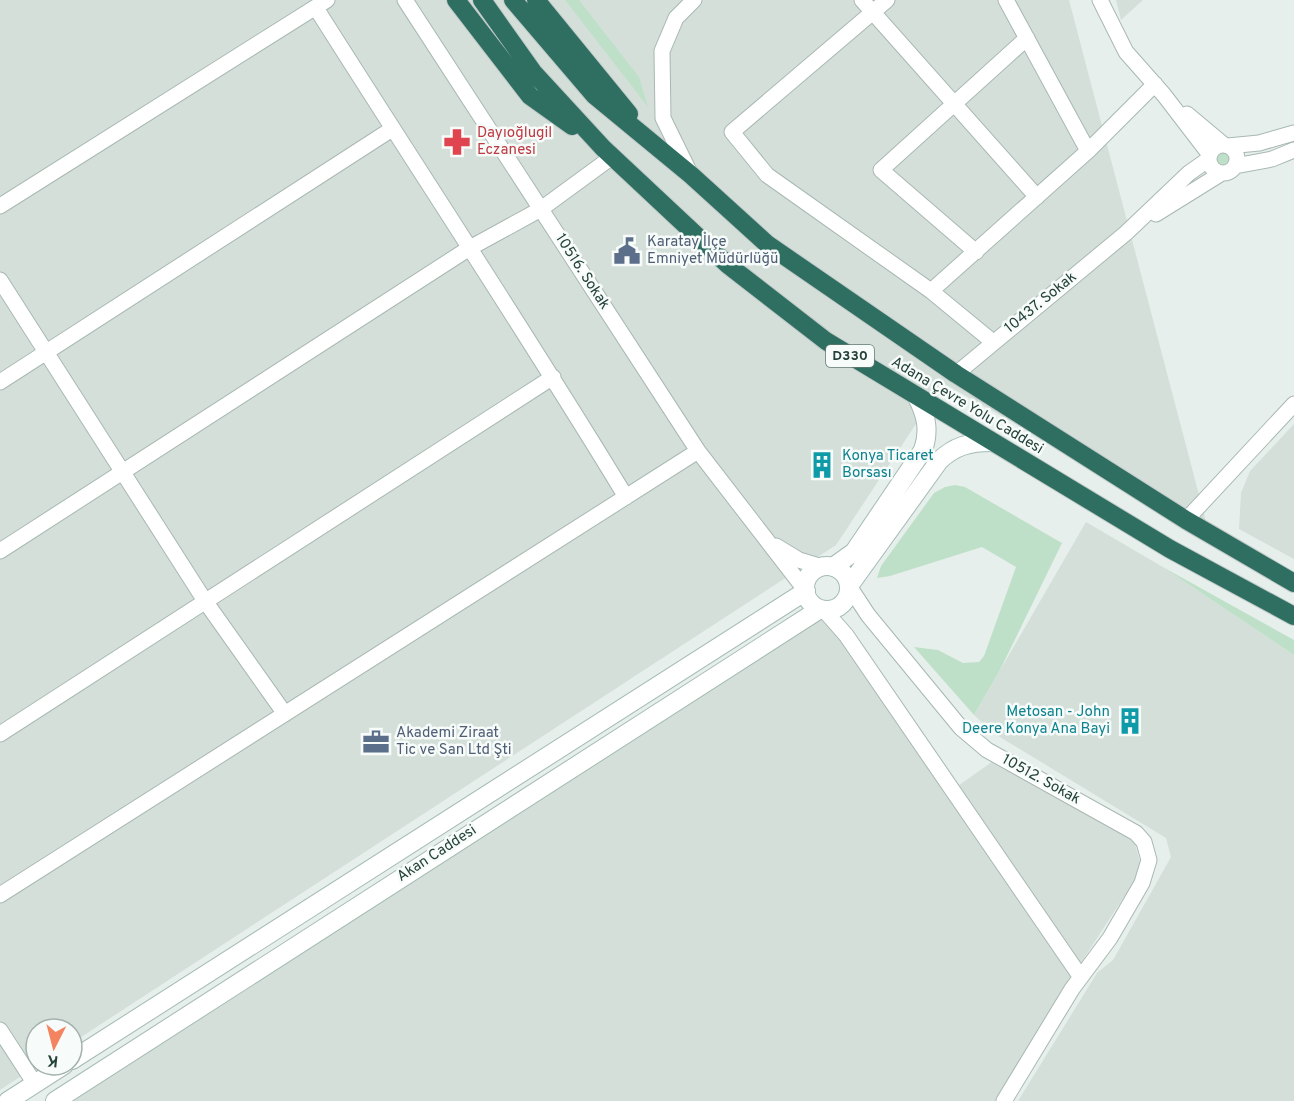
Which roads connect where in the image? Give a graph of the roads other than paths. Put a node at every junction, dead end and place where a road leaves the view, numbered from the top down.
1 (405, 0) edge
2 (456, 0) edge
3 (482, 0) edge
4 (513, 0) edge
5 (536, 0) edge
6 (694, 0) edge
7 (862, 0) edge
8 (887, 0) edge
9 (1006, 0) edge
10 (1100, 0) edge
11 (321, 4) edge
12 (873, 12) junction
13 (1027, 38) junction
14 (1160, 90) junction
15 (954, 105) junction
16 (393, 129) junction
17 (1294, 133) edge
18 (646, 137) junction
19 (1226, 145) junction
20 (1294, 150) edge
21 (1088, 151) junction
22 (608, 153) junction
23 (1209, 157) junction
24 (1229, 169) junction
25 (692, 176) junction
26 (1036, 197) junction
27 (0, 206) edge
28 (541, 209) junction
29 (1126, 233) junction
30 (468, 249) junction
31 (976, 252) junction
32 (0, 280) edge
33 (931, 291) junction
34 (993, 342) junction
35 (47, 352) junction
36 (956, 374) junction
37 (553, 377) junction
38 (0, 382) edge
39 (917, 397) junction
40 (1294, 404) edge
41 (991, 442) junction
42 (698, 451) junction
43 (123, 472) junction
44 (626, 497) junction
45 (1186, 520) junction
46 (765, 540) junction
47 (0, 551) edge
48 (828, 567) junction
49 (1294, 583) edge
50 (849, 586) junction
51 (806, 591) junction
52 (206, 601) junction
53 (822, 609) junction
54 (1294, 616) edge
55 (285, 714) junction
56 (0, 734) edge
57 (0, 895) edge
58 (1080, 976) junction
59 (0, 1030) edge
60 (84, 1052) edge
61 (46, 1077) edge
62 (35, 1084) junction
63 (8, 1101) edge
64 (55, 1101) edge
65 (1004, 1101) edge

1 - 28 street, 10516. Sokak
2 - 22 highway
3 - 22 highway, Adana Çevre Yolu Caddesi / D330
4 - 18 highway, Adana Çevre Yolu Caddesi / D330
5 - 18 highway
6 - 25 street
7 - 12 street
8 - 12 street
9 - 13 street
10 - 14 street
11 - 16 street
11 - 27 street
12 - 15 street
12 - 33 street
13 - 15 street
13 - 21 street
14 - 19 street
14 - 21 street
14 - 23 street
15 - 26 street
15 - 31 street
16 - 30 street
16 - 35 street
17 - 19 street
18 - 25 highway, Adana Çevre Yolu Caddesi / D330
19 - 23 street
19 - 24 street
20 - 24 street, 10437. Sokak
21 - 26 street
22 - 28 street
22 - 39 highway, Adana Çevre Yolu Caddesi / D330
23 - 24 street
23 - 29 street, 10437. Sokak
24 - 29 street, 10437. Sokak
25 - 36 highway, Adana Çevre Yolu Caddesi / D330
26 - 31 street
28 - 30 street
28 - 42 street, 10516. Sokak
29 - 34 street, 10437. Sokak
30 - 37 street
30 - 43 street
31 - 33 street
32 - 35 street
33 - 34 street
34 - 36 street, 10437. Sokak
35 - 38 street
35 - 43 street
36 - 45 highway, Adana Çevre Yolu Caddesi / D330
37 - 44 street
37 - 52 street
39 - 41 highway, Adana Çevre Yolu Caddesi / D330
39 - 48 street
40 - 45 street
41 - 50 street
41 - 54 highway, Adana Çevre Yolu Caddesi / D330
42 - 44 street
42 - 46 street, 10516. Sokak
43 - 47 street
43 - 52 street
44 - 55 street
45 - 49 highway, Adana Çevre Yolu Caddesi / D330
46 - 48 street
46 - 51 street, 10516. Sokak
48 - 50 street
48 - 51 street
50 - 53 street
50 - 58 street, 10512. Sokak
51 - 53 street
51 - 60 street, Akan Caddesi
52 - 55 street
52 - 56 street
53 - 58 street
53 - 64 street, Akan Caddesi
55 - 57 street
58 - 65 street, 10512. Sokak
59 - 62 street
61 - 62 street
62 - 63 street

